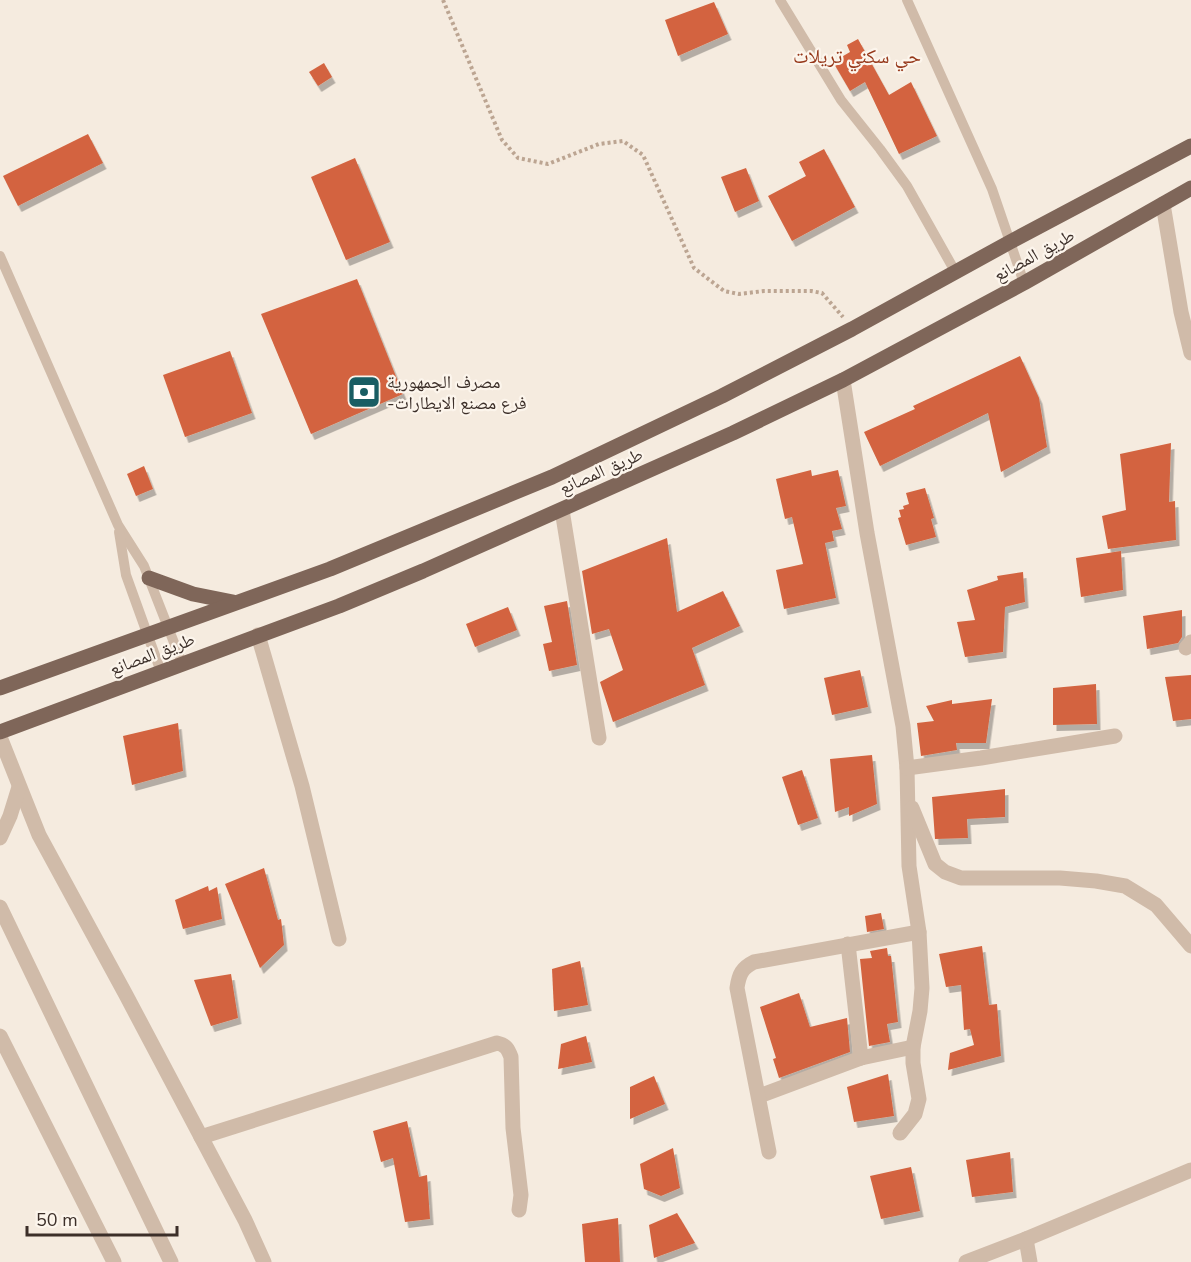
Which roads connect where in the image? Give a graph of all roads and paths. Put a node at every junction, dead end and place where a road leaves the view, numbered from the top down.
1 (442, 0) edge
2 (780, 0) edge
3 (907, 0) edge
4 (1191, 147) edge
5 (1191, 188) edge
6 (1163, 204) junction
7 (1010, 242) junction
8 (0, 256) edge
9 (956, 273) junction
10 (1024, 283) junction
11 (852, 329) junction
12 (1191, 353) edge
13 (843, 380) junction
14 (562, 510) junction
15 (118, 525) junction
16 (149, 578) junction
17 (236, 602) junction
18 (168, 626) junction
19 (147, 634) junction
20 (258, 635) junction
21 (182, 663) junction
22 (161, 672) junction
23 (0, 688) edge
24 (0, 732) edge
25 (1115, 736) dead end
26 (0, 737) edge
27 (599, 738) dead end
28 (907, 768) junction
29 (19, 787) junction
30 (909, 799) junction
31 (0, 838) edge
32 (0, 906) edge
33 (919, 932) junction
34 (339, 939) dead end
35 (848, 944) junction
36 (1191, 946) edge
37 (0, 1036) edge
38 (913, 1047) junction
39 (861, 1058) junction
40 (759, 1096) junction
41 (900, 1132) dead end
42 (201, 1137) junction
43 (768, 1152) dead end
44 (1191, 1170) edge
45 (519, 1210) dead end
46 (1026, 1239) junction
47 (114, 1262) edge
48 (171, 1262) edge
49 (264, 1262) edge
50 (966, 1262) edge
51 (1030, 1262) edge

1 - 11 path
2 - 9 lane
3 - 7 lane
4 - 7 main road, طريق المصانع
5 - 6 main road, طريق المصانع
6 - 10 main road, طريق المصانع
6 - 12 street
7 - 9 main road, طريق المصانع
7 - 10 lane
8 - 15 lane
9 - 11 main road, طريق المصانع
10 - 13 main road, طريق المصانع
11 - 17 main road, طريق المصانع
13 - 14 main road, طريق المصانع
13 - 28 street
14 - 20 main road, طريق المصانع
14 - 27 street
15 - 16 lane
15 - 19 lane
16 - 17 main road
16 - 18 lane
17 - 18 main road, طريق المصانع
18 - 19 main road, طريق المصانع
18 - 21 lane
19 - 22 lane
19 - 23 main road, طريق المصانع
20 - 21 main road, طريق المصانع
20 - 34 street
21 - 22 main road, طريق المصانع
22 - 24 main road, طريق المصانع
25 - 28 street
26 - 29 street
28 - 30 street
29 - 31 street
29 - 42 street
30 - 33 street
30 - 36 street
32 - 48 street
33 - 35 street
33 - 38 street
35 - 39 street
35 - 40 street
37 - 47 street
38 - 39 street
38 - 41 street
39 - 40 street
40 - 43 street
42 - 45 street
42 - 49 street
44 - 46 street
46 - 50 street
46 - 51 street

